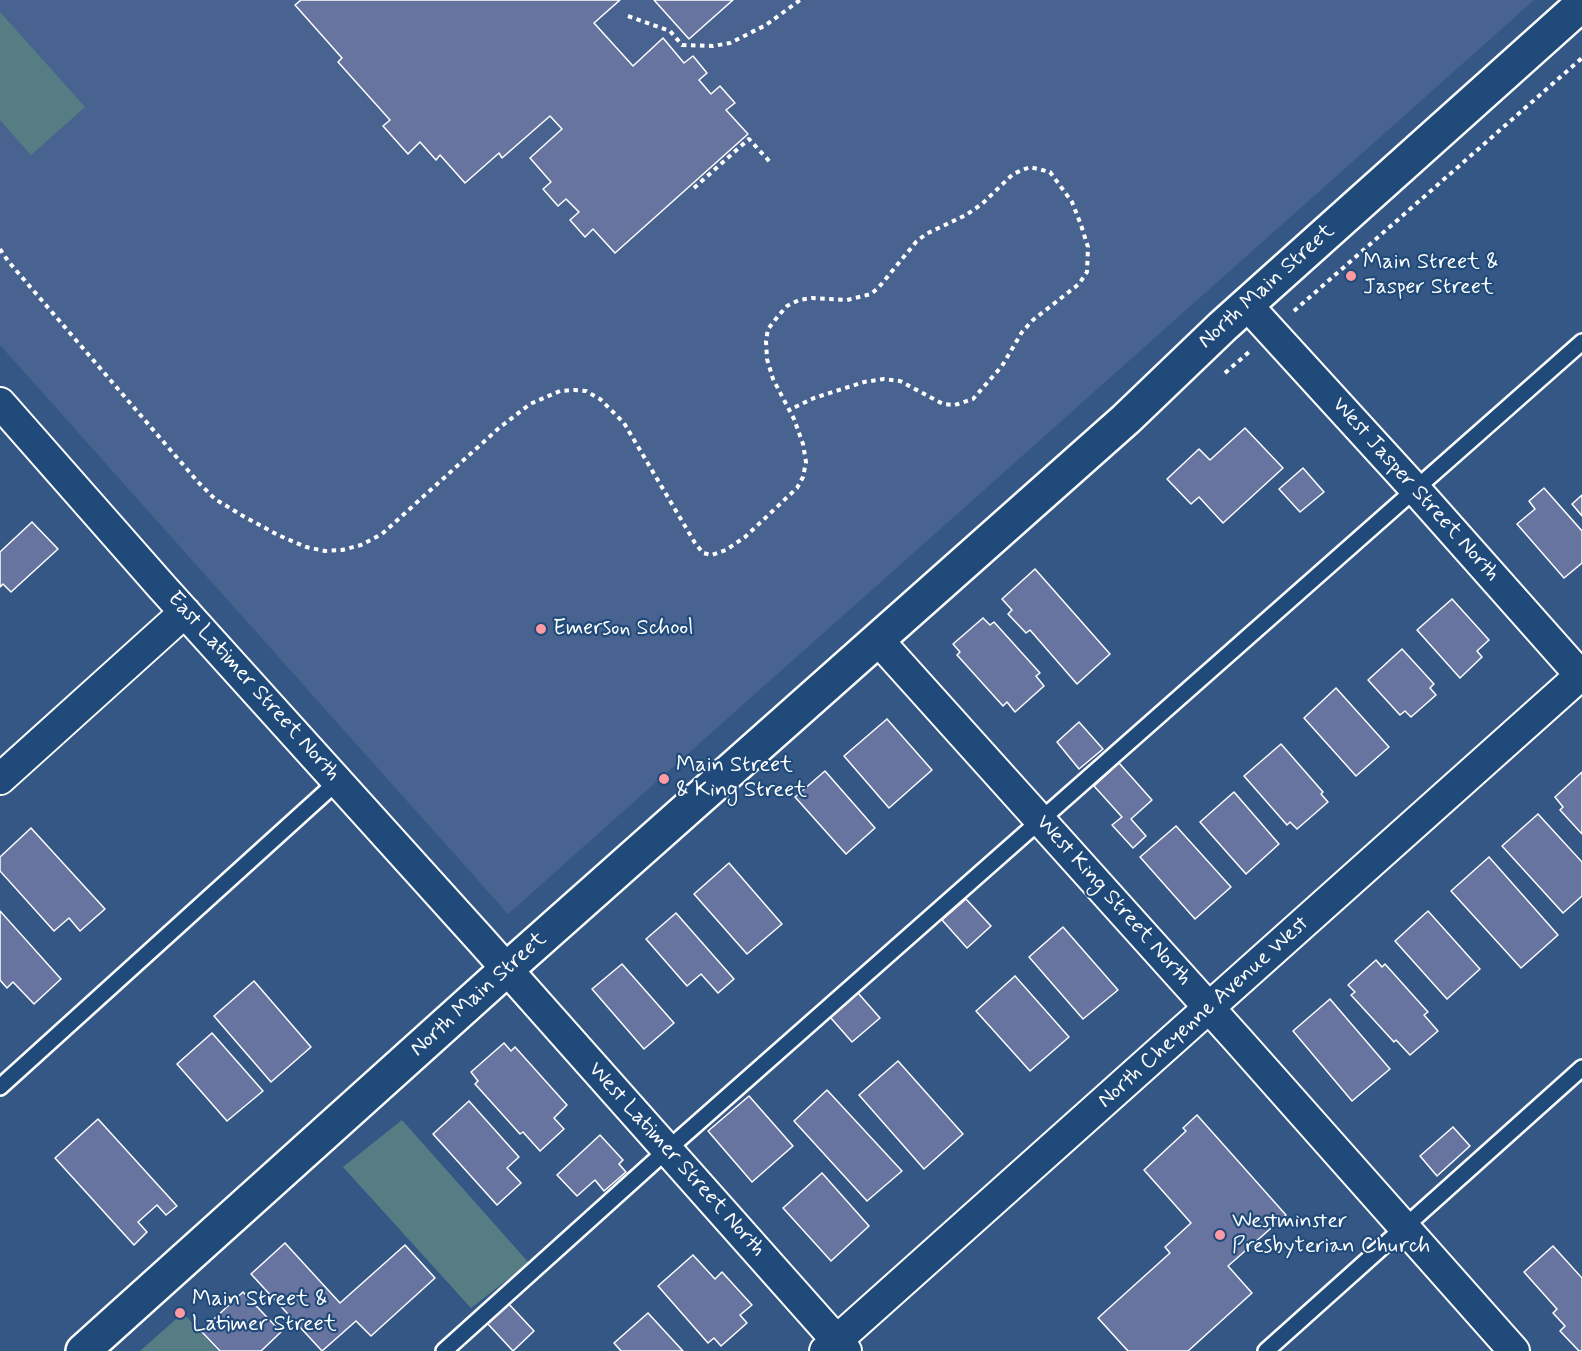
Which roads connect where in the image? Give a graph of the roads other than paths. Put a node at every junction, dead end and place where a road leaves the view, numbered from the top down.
1 (1582, 4) edge
2 (1247, 305) junction
3 (1582, 342) edge
4 (0, 403) edge
5 (1416, 490) junction
6 (185, 612) junction
7 (878, 640) junction
8 (1582, 675) edge
9 (0, 779) edge
10 (338, 781) junction
11 (1041, 822) junction
12 (507, 969) junction
13 (1209, 1008) junction
14 (1582, 1068) edge
15 (0, 1088) edge
16 (667, 1150) junction
17 (1404, 1226) junction
18 (836, 1348) edge
19 (83, 1351) edge
20 (444, 1351) edge
21 (1266, 1351) edge
22 (1514, 1351) edge

1 - 2 street, North Main Street
2 - 5 street, West Jasper Street North
2 - 7 street, North Main Street
3 - 5 lane
4 - 6 street, East Latimer Street North
5 - 8 street, West Jasper Street North
5 - 11 lane
6 - 9 street
6 - 10 street, East Latimer Street North
7 - 11 street, West King Street North
7 - 12 street, North Main Street
8 - 13 street, North Cheyenne Avenue West
10 - 12 street, East Latimer Street North
10 - 15 lane
11 - 13 street, West King Street North
11 - 16 lane
12 - 16 street, West Latimer Street North
12 - 19 street, North Main Street
13 - 17 street, West King Street North
13 - 18 street, North Cheyenne Avenue West
14 - 17 lane
16 - 18 street, West Latimer Street North
16 - 20 lane
17 - 21 lane
17 - 22 street, West King Street North

